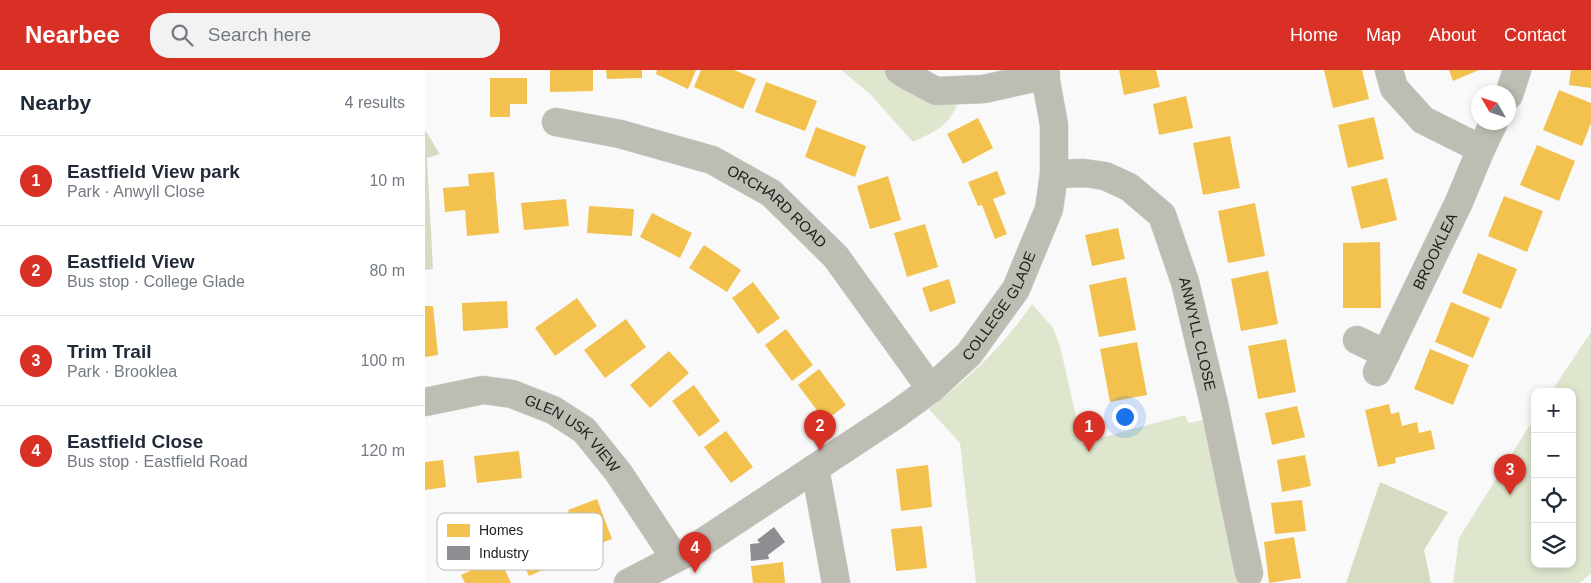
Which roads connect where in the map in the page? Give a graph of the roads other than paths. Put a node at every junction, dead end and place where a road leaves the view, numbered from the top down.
1 (899, 70) edge
2 (1389, 70) edge
3 (1517, 70) edge
4 (1045, 72) edge
5 (1512, 85) edge
6 (556, 122) dead end
7 (1490, 130) edge
8 (1481, 149) junction
9 (1054, 174) junction
10 (1357, 340) dead end
11 (931, 389) junction
12 (425, 402) edge
13 (815, 468) junction
14 (675, 558) junction
15 (1249, 573) dead end
16 (628, 583) edge
17 (836, 583) edge

1 - 4 street
2 - 8 street
3 - 5 street
4 - 9 street, COLLEGE GLADE
6 - 11 street, ORCHARD ROAD
7 - 8 street, BROOKLEA
8 - 10 street, BROOKLEA
9 - 11 street, COLLEGE GLADE
9 - 15 street, ANWYLL CLOSE
11 - 13 street, COLLEGE GLADE
12 - 14 street, GLEN USK VIEW
13 - 14 street, COLLEGE GLADE
13 - 17 street
14 - 16 street, COLLEGE GLADE

